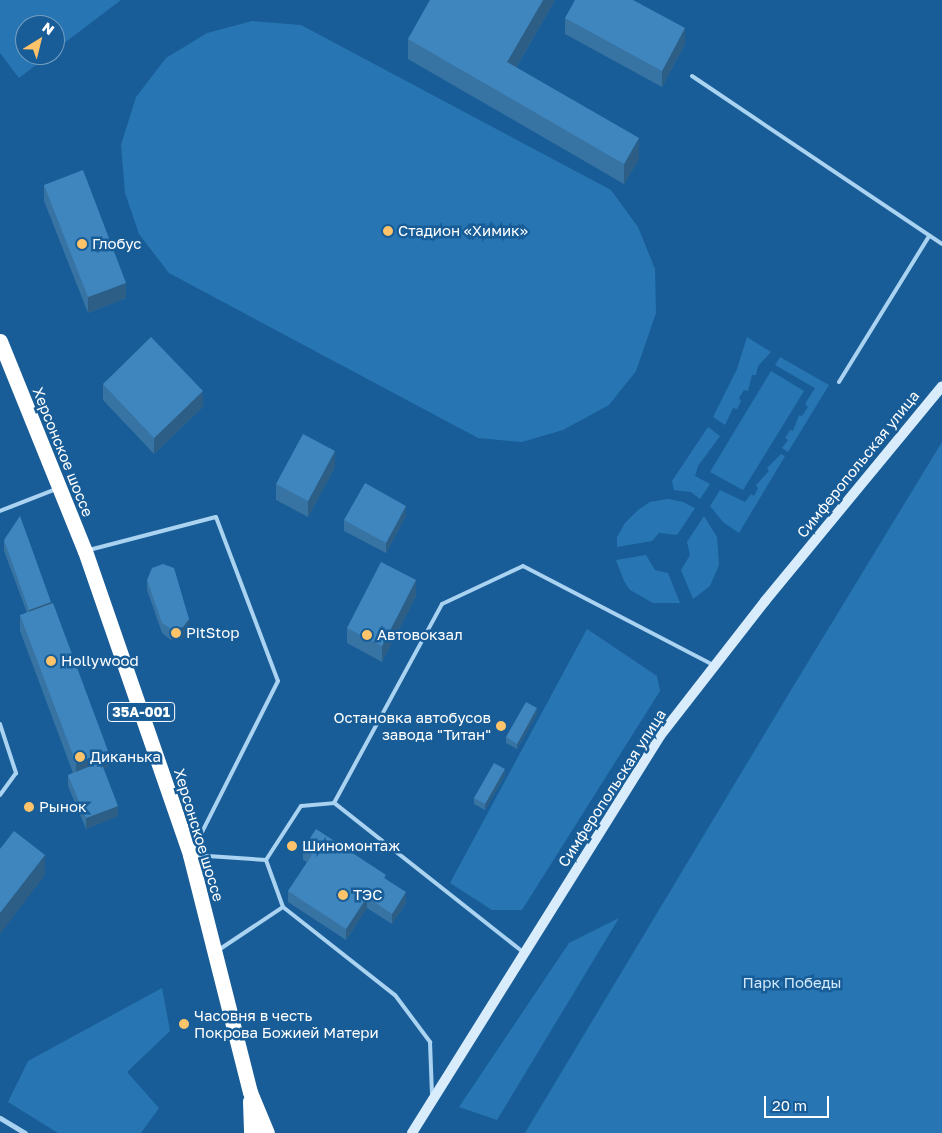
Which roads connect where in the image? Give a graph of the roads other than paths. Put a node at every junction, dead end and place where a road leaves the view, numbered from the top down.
1 (692, 76) dead end
2 (929, 236) junction
3 (942, 244) edge
4 (0, 342) edge
5 (5, 359) edge
6 (839, 382) dead end
7 (942, 386) edge
8 (59, 487) junction
9 (0, 511) edge
10 (84, 551) junction
11 (715, 666) junction
12 (0, 724) edge
13 (0, 795) edge
14 (334, 803) junction
15 (190, 855) junction
16 (266, 860) junction
17 (283, 907) junction
18 (214, 953) junction
19 (525, 953) junction
20 (250, 1092) junction
21 (433, 1104) junction
22 (0, 1118) edge
23 (25, 1133) edge
24 (251, 1133) edge
25 (267, 1133) edge
26 (412, 1133) edge

1 - 2 lane
2 - 3 lane
2 - 6 lane
4 - 5 highway, Херсонское шоссе / 35А-001
5 - 8 highway, Херсонское шоссе / 35А-001
7 - 11 main road, Симферопольская улица
8 - 9 lane
8 - 10 highway, Херсонское шоссе / 35А-001
10 - 15 highway, Херсонское шоссе / 35А-001
10 - 15 lane
11 - 14 lane
11 - 19 main road, Симферопольская улица
12 - 13 lane
14 - 16 lane
14 - 19 lane
15 - 16 lane
15 - 18 highway, Херсонское шоссе / 35А-001
16 - 17 lane
17 - 18 lane
17 - 21 lane
18 - 20 highway, Херсонское шоссе / 35А-001
19 - 21 main road, Симферопольская улица
20 - 24 highway, Херсонское шоссе / 35А-001
20 - 25 highway, Херсонское шоссе / 35А-001
21 - 26 main road, Симферопольская улица
22 - 23 street

